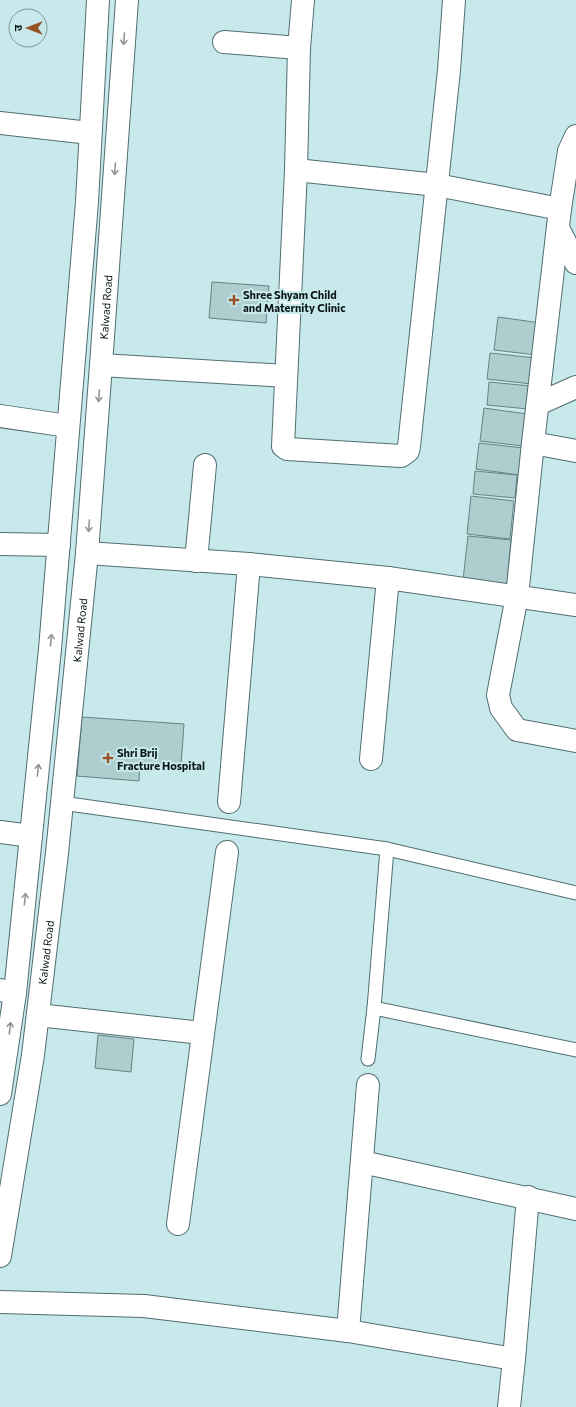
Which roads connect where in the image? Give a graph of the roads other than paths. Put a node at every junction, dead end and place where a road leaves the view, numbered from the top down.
1 (98, 0) edge
2 (127, 0) edge
3 (303, 0) edge
4 (454, 0) edge
5 (224, 42) dead end
6 (300, 48) junction
7 (0, 123) edge
8 (90, 133) junction
9 (576, 136) edge
10 (296, 170) junction
11 (437, 185) junction
12 (559, 219) junction
13 (576, 263) edge
14 (101, 365) junction
15 (286, 376) junction
16 (576, 387) edge
17 (538, 404) junction
18 (0, 416) edge
19 (68, 426) junction
20 (533, 443) junction
21 (576, 451) edge
22 (205, 464) dead end
23 (0, 544) edge
24 (59, 545) junction
25 (87, 553) junction
26 (196, 561) junction
27 (249, 564) junction
28 (388, 578) junction
29 (517, 596) junction
30 (576, 605) edge
31 (576, 742) edge
32 (371, 759) dead end
33 (229, 802) dead end
34 (62, 803) junction
35 (0, 832) edge
36 (31, 836) junction
37 (387, 849) junction
38 (227, 852) dead end
39 (576, 893) edge
40 (8, 991) edge
41 (374, 1008) junction
42 (38, 1015) junction
43 (202, 1033) junction
44 (576, 1050) edge
45 (368, 1059) dead end
46 (368, 1085) dead end
47 (0, 1094) edge
48 (362, 1162) junction
49 (528, 1197) junction
50 (576, 1209) edge
51 (178, 1224) dead end
52 (0, 1256) edge
53 (0, 1302) edge
54 (348, 1331) junction
55 (514, 1359) junction
56 (509, 1407) edge

1 - 8 street
2 -> 14 street, Kalwad Road
3 - 6 street
4 - 11 street
5 - 6 street
6 - 10 street
7 - 8 street
8 - 19 street
9 - 12 street
10 - 11 street
10 - 15 street
11 - 12 street
11 - 15 street
12 - 13 street
12 - 17 street
14 - 15 street
14 -> 25 street, Kalwad Road
16 - 17 street
17 - 20 street
18 - 19 street
19 - 24 street
20 - 21 street
20 - 29 street
22 - 26 street
23 - 24 street
36 -> 24 street
25 - 26 street
25 - 34 street, Kalwad Road
26 - 27 street
27 - 28 street
27 - 33 street
28 - 29 street
28 - 32 street
29 - 30 street
29 - 31 street
34 - 37 lane
34 - 42 street, Kalwad Road
35 - 36 street
40 -> 36 street
37 - 39 lane
37 - 41 lane
38 - 43 street
47 -> 40 street
41 - 44 lane
41 - 45 lane
42 - 43 street
42 - 52 street, Kalwad Road
43 - 51 street
46 - 48 street
48 - 49 street
48 - 54 street
49 - 50 street
49 - 55 street
53 - 54 street
54 - 55 street
55 - 56 street

